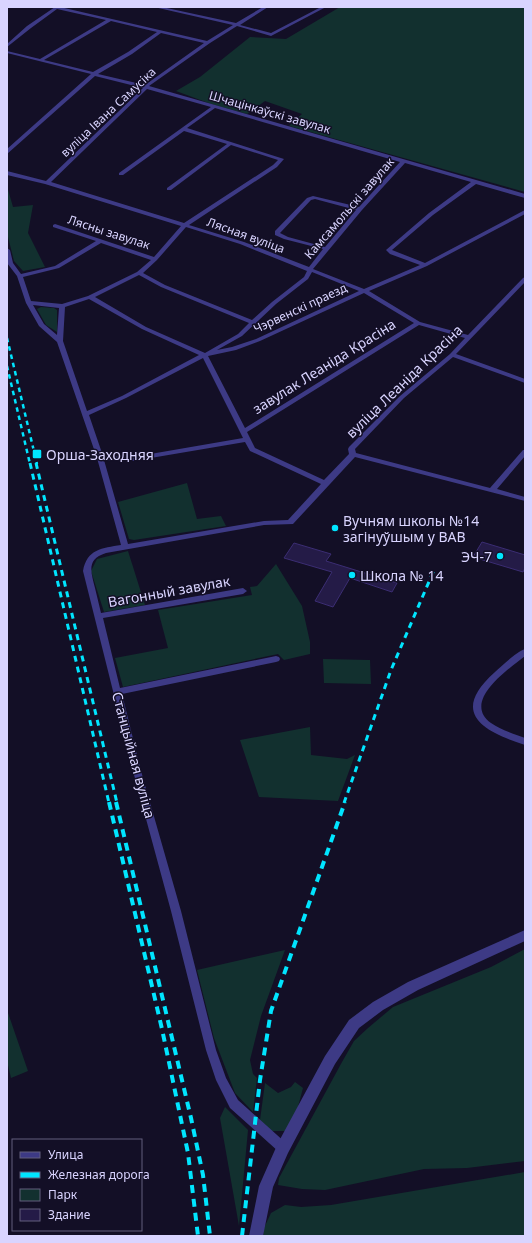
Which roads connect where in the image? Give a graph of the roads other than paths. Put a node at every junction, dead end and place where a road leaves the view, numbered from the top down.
1 (58, 7) edge
2 (156, 7) edge
3 (253, 7) edge
4 (324, 7) edge
5 (265, 8) edge
6 (110, 20) junction
7 (237, 25) junction
8 (161, 31) junction
9 (208, 42) junction
10 (7, 46) edge
11 (7, 52) edge
12 (41, 60) junction
13 (94, 74) junction
14 (146, 87) junction
15 (214, 107) junction
16 (184, 129) junction
17 (231, 143) junction
18 (7, 152) edge
19 (404, 161) junction
20 (7, 174) edge
21 (121, 174) dead end
22 (475, 182) junction
23 (47, 183) junction
24 (168, 189) dead end
25 (525, 196) edge
26 (360, 209) junction
27 (524, 215) edge
28 (185, 225) junction
29 (55, 226) dead end
30 (100, 241) junction
31 (328, 249) junction
32 (7, 250) edge
33 (155, 259) junction
34 (425, 265) junction
35 (311, 271) junction
36 (139, 272) junction
37 (20, 276) junction
38 (525, 279) edge
39 (522, 288) edge
40 (364, 291) junction
41 (90, 297) junction
42 (29, 303) junction
43 (62, 306) junction
44 (253, 323) junction
45 (418, 323) junction
46 (469, 337) junction
47 (60, 340) junction
48 (204, 355) junction
49 (452, 355) junction
50 (525, 381) edge
51 (85, 414) junction
52 (243, 432) junction
53 (246, 440) junction
54 (525, 452) edge
55 (353, 454) junction
56 (100, 458) junction
57 (326, 484) junction
58 (492, 490) junction
59 (525, 499) edge
60 (125, 547) junction
61 (243, 591) dead end
62 (99, 616) junction
63 (525, 652) edge
64 (276, 660) dead end
65 (117, 692) junction
66 (525, 742) edge
67 (525, 935) edge
68 (283, 1148) junction
69 (256, 1236) edge

1 - 6 street
1 - 10 street
2 - 7 street
3 - 5 street
4 - 7 street
5 - 7 street, вуліца Івана Самусіка
6 - 8 street
6 - 12 street
7 - 9 street, вуліца Івана Самусіка
8 - 9 street
8 - 13 street
9 - 14 street, вуліца Івана Самусіка
11 - 12 street, Шчацінкаўскі завулак
12 - 13 street, Шчацінкаўскі завулак
13 - 14 street, Шчацінкаўскі завулак
13 - 18 street
14 - 15 street, Шчацінкаўскі завулак
14 - 23 street, вуліца Івана Самусіка
15 - 16 street
15 - 19 street, Шчацінкаўскі завулак
16 - 17 street
16 - 21 street
17 - 24 street
17 - 28 street
19 - 22 street, Шчацінкаўскі завулак
19 - 26 street, Камсамольскі завулак
20 - 23 street, Лясная вуліца
22 - 25 street, Шчацінкаўскі завулак
22 - 34 street
23 - 28 street, Лясная вуліца
26 - 31 street, Камсамольскі завулак
26 - 31 street
27 - 34 street, Чэрвенскі праезд
28 - 33 street
28 - 35 street, Лясная вуліца
29 - 30 street, Лясны завулак
30 - 33 street, Лясны завулак
30 - 37 street
31 - 35 street, Камсамольскі завулак
32 - 37 street
33 - 36 street
34 - 40 street, Чэрвенскі праезд
35 - 40 street, Лясная вуліца
35 - 44 street, Камсамольскі завулак
36 - 41 street
36 - 44 street
37 - 42 street
38 - 39 street, вуліца Леаніда Красіна
39 - 46 street, вуліца Леаніда Красіна
40 - 45 street, Лясная вуліца
40 - 48 street, Чэрвенскі праезд
41 - 43 street
41 - 48 street
42 - 43 street
42 - 47 street
43 - 47 street
44 - 48 street, Камсамольскі завулак
45 - 46 street, Лясная вуліца
45 - 52 street, завулак Леаніда Красіна
46 - 49 street, вуліца Леаніда Красіна
47 - 51 street
48 - 51 street, Чэрвенскі праезд
48 - 52 street, завулак Леаніда Красіна
49 - 50 street
49 - 55 street, вуліца Леаніда Красіна
51 - 56 street
52 - 53 street, завулак Леаніда Красіна
53 - 56 street
53 - 57 street, завулак Леаніда Красіна
54 - 58 street
55 - 57 street, вуліца Леаніда Красіна
55 - 58 street
56 - 60 street
57 - 60 street, вуліца Леаніда Красіна
58 - 59 street
60 - 62 street, Станцыйная вуліца
61 - 62 street, Вагонный завулак
62 - 65 street, Станцыйная вуліца
63 - 66 street
64 - 65 street
65 - 68 street, Станцыйная вуліца
67 - 68 street
68 - 69 street

